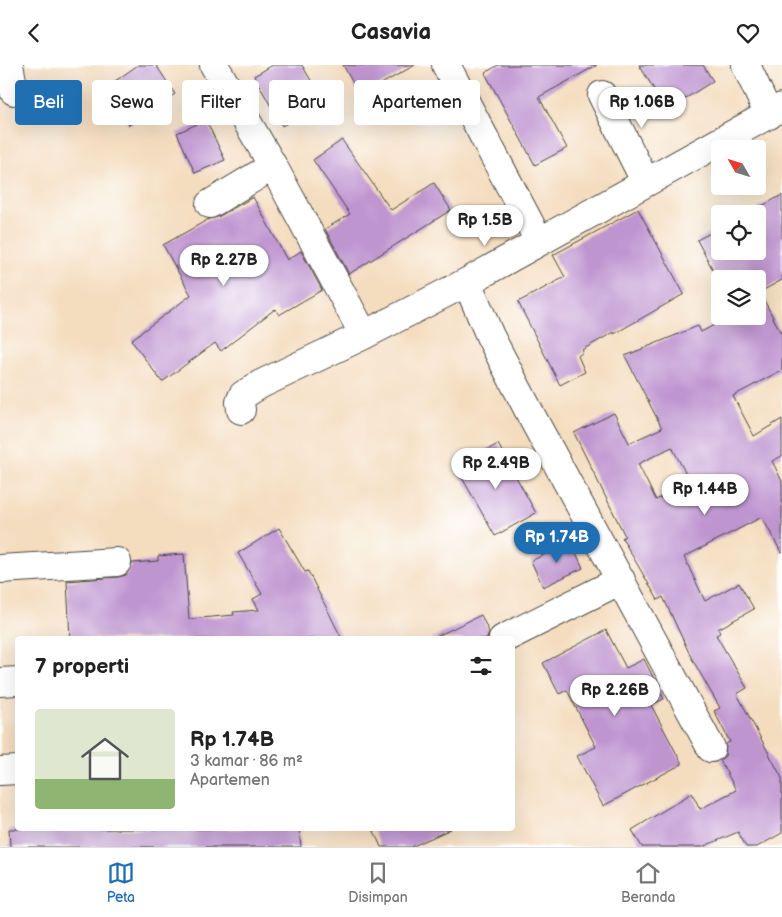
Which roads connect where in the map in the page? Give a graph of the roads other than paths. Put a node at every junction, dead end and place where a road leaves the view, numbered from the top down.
1 (214, 65) edge
2 (446, 65) edge
3 (746, 65) edge
4 (602, 95) dead end
5 (776, 111) edge
6 (274, 166) junction
7 (645, 181) junction
8 (210, 204) dead end
9 (539, 241) junction
10 (466, 282) junction
11 (364, 335) junction
12 (241, 410) dead end
13 (117, 562) dead end
14 (0, 569) edge
15 (621, 580) junction
16 (508, 636) edge
17 (15, 681) edge
18 (0, 682) edge
19 (711, 748) dead end
20 (0, 771) edge
21 (15, 771) edge

1 - 6 street
2 - 9 street
3 - 5 street
4 - 7 street
5 - 7 street
6 - 8 street
6 - 11 street
7 - 9 street
9 - 10 street
10 - 11 street
10 - 15 street
11 - 12 street
13 - 14 street
15 - 16 street
15 - 19 street
17 - 18 street
20 - 21 street

